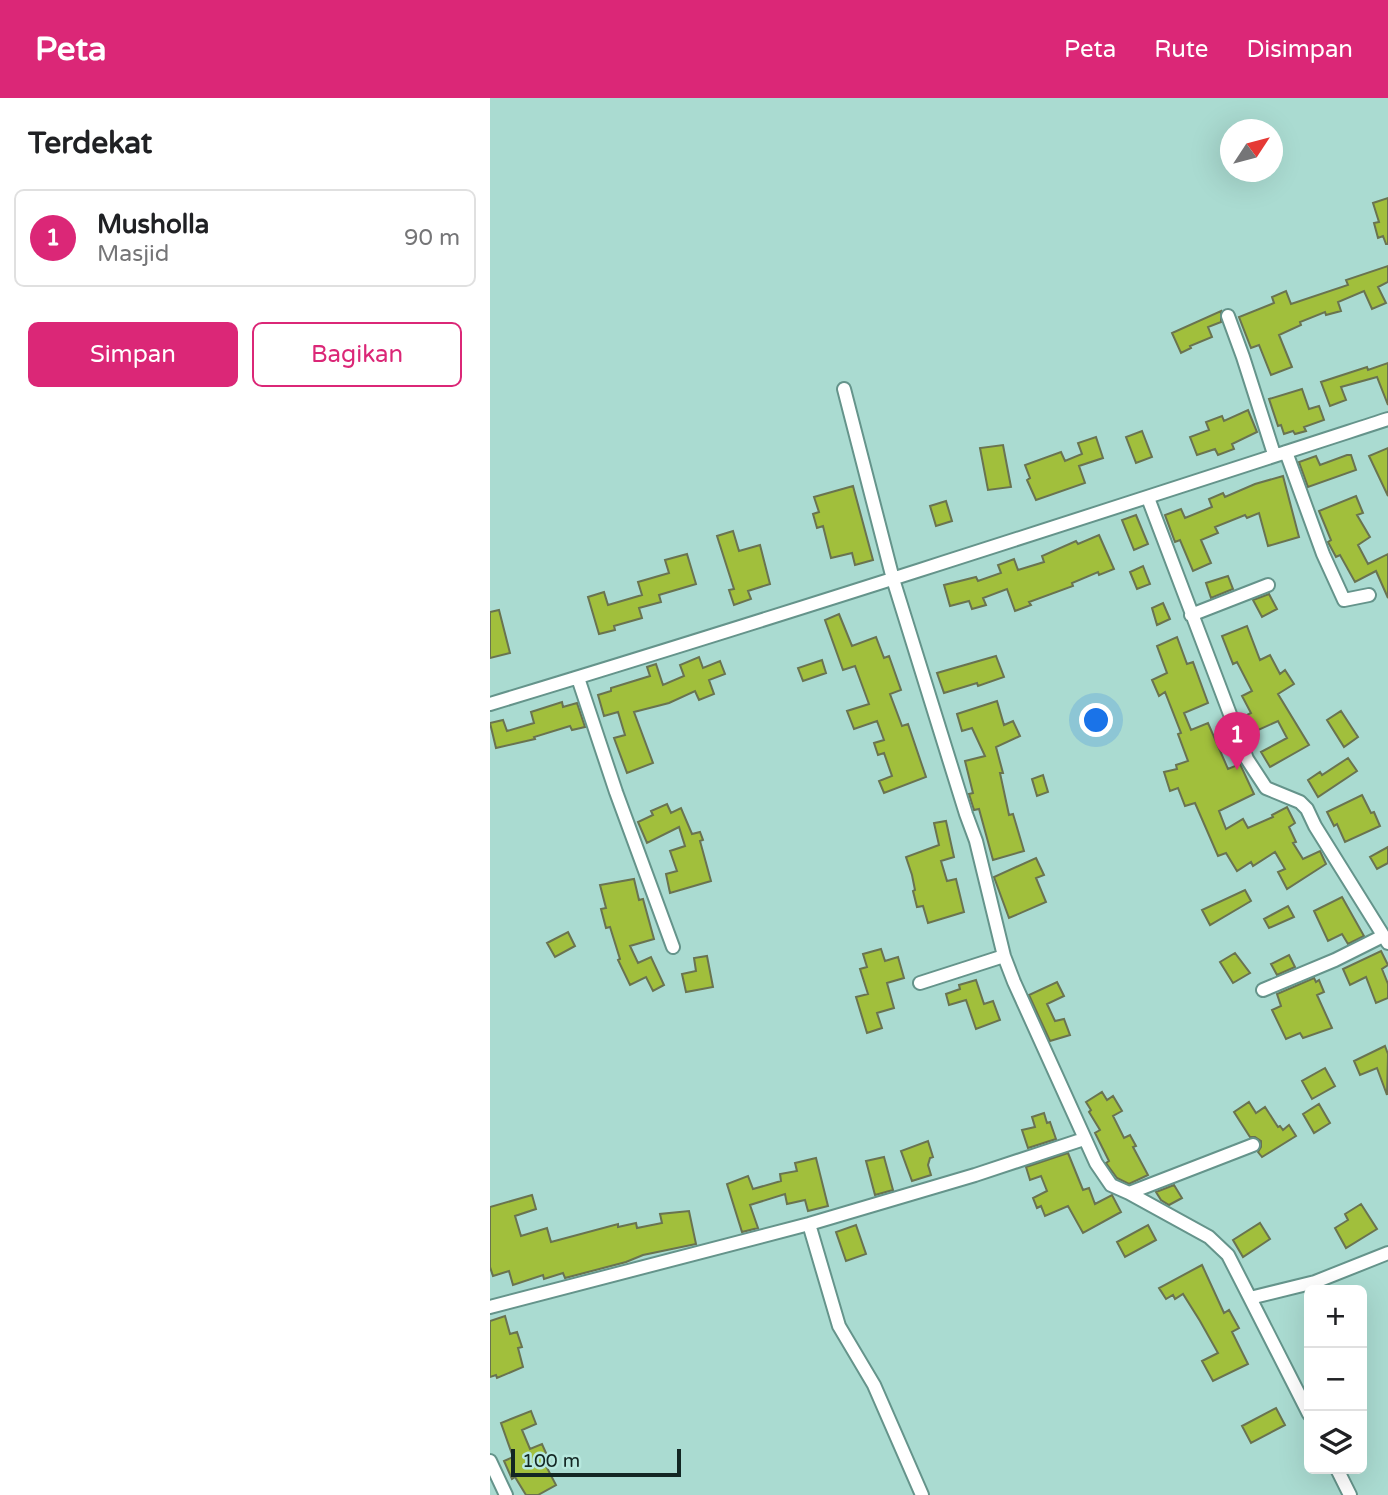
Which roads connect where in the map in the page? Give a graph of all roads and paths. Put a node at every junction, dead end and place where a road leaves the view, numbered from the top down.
1 (1228, 316) dead end
2 (844, 389) dead end
3 (1388, 419) edge
4 (1280, 453) junction
5 (1148, 498) junction
6 (893, 579) junction
7 (1268, 585) dead end
8 (1369, 595) dead end
9 (1191, 615) junction
10 (578, 678) junction
11 (490, 704) edge
12 (1386, 940) edge
13 (673, 947) dead end
14 (1004, 956) junction
15 (920, 983) dead end
16 (1264, 990) dead end
17 (1084, 1139) junction
18 (1253, 1145) dead end
19 (1129, 1193) junction
20 (809, 1224) junction
21 (1388, 1253) edge
22 (1250, 1298) junction
23 (490, 1307) edge
24 (1307, 1411) edge
25 (490, 1461) edge
26 (1339, 1474) edge
27 (506, 1495) edge
28 (922, 1495) edge
29 (1350, 1495) edge

1 - 4 street
2 - 6 street
3 - 4 street
4 - 5 street
4 - 8 street
5 - 6 street
5 - 9 street
6 - 10 street
6 - 14 street
7 - 9 street
9 - 12 street
10 - 11 street
10 - 13 street
12 - 16 street
14 - 15 street
14 - 17 street
17 - 19 street
17 - 20 street
18 - 19 street
19 - 22 street
20 - 23 street
20 - 28 street
21 - 22 street
22 - 24 street
25 - 27 street
26 - 29 street

